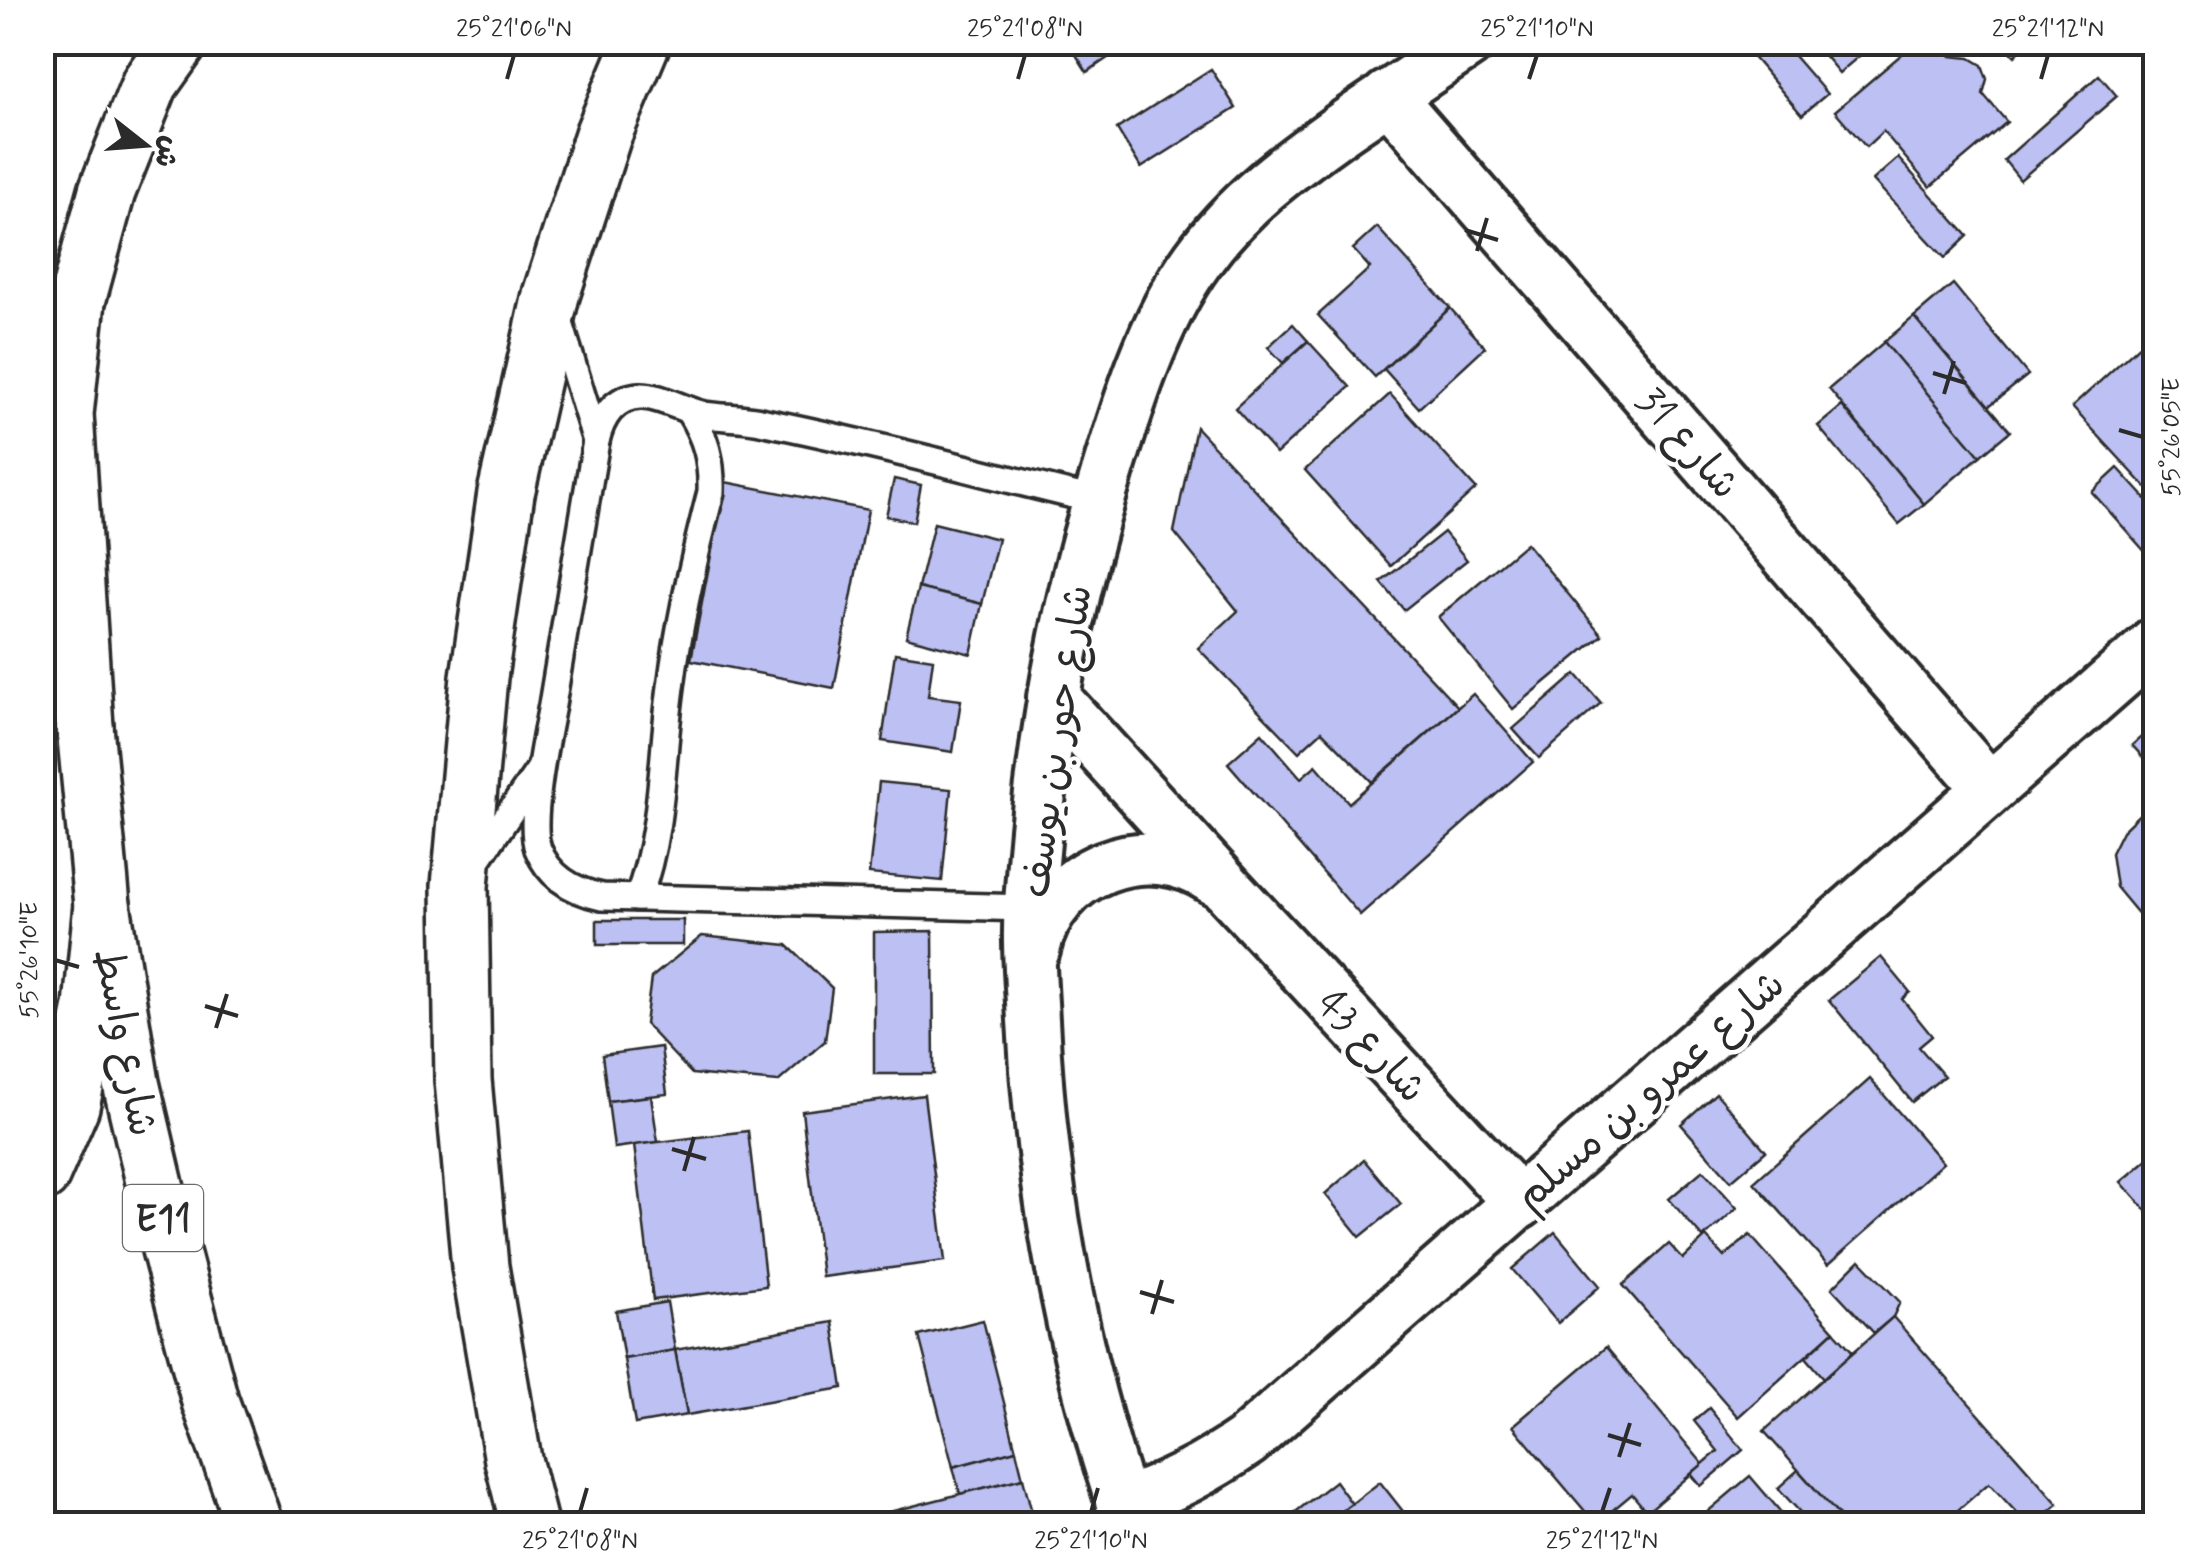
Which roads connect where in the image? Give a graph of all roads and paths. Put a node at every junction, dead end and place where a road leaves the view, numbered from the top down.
1 (178, 42) edge
2 (642, 42) edge
3 (1469, 42) edge
4 (1388, 96) junction
5 (551, 296) junction
6 (689, 411) junction
7 (596, 441) junction
8 (1098, 501) junction
9 (42, 554) edge
10 (2156, 643) edge
11 (1054, 696) junction
12 (85, 728) junction
13 (542, 766) junction
14 (1989, 788) junction
15 (460, 886) junction
16 (1227, 888) junction
17 (638, 898) junction
18 (102, 905) junction
19 (1030, 908) junction
20 (1030, 965) junction
21 (42, 1174) edge
22 (1520, 1203) junction
23 (1126, 1514) edge
24 (254, 1524) edge
25 (529, 1524) edge

1 - 12 main road
2 - 5 main road
3 - 4 street, شارع حور بن يوسف
4 - 8 street, شارع حور بن يوسف
4 - 14 street, شارع 31
5 - 7 lane
5 - 15 main road
6 - 7 lane
6 - 8 lane
6 - 17 lane
7 - 13 lane
8 - 11 street, شارع حور بن يوسف
9 - 12 main road
10 - 14 street, شارع عمرو بن مسلم
11 - 16 street, شارع 43
11 - 19 street, شارع حور بن يوسف
12 - 18 main road
13 - 15 lane
13 - 17 lane
14 - 22 street, شارع عمرو بن مسلم
15 - 25 main road
16 - 20 street, شارع 43
16 - 22 street, شارع 43
17 - 19 lane
18 - 21 main road
18 - 24 main road, شارع واسط / E11
19 - 20 street, شارع حور بن يوسف
20 - 23 street, شارع حور بن يوسف
22 - 23 street, شارع عمرو بن مسلم

